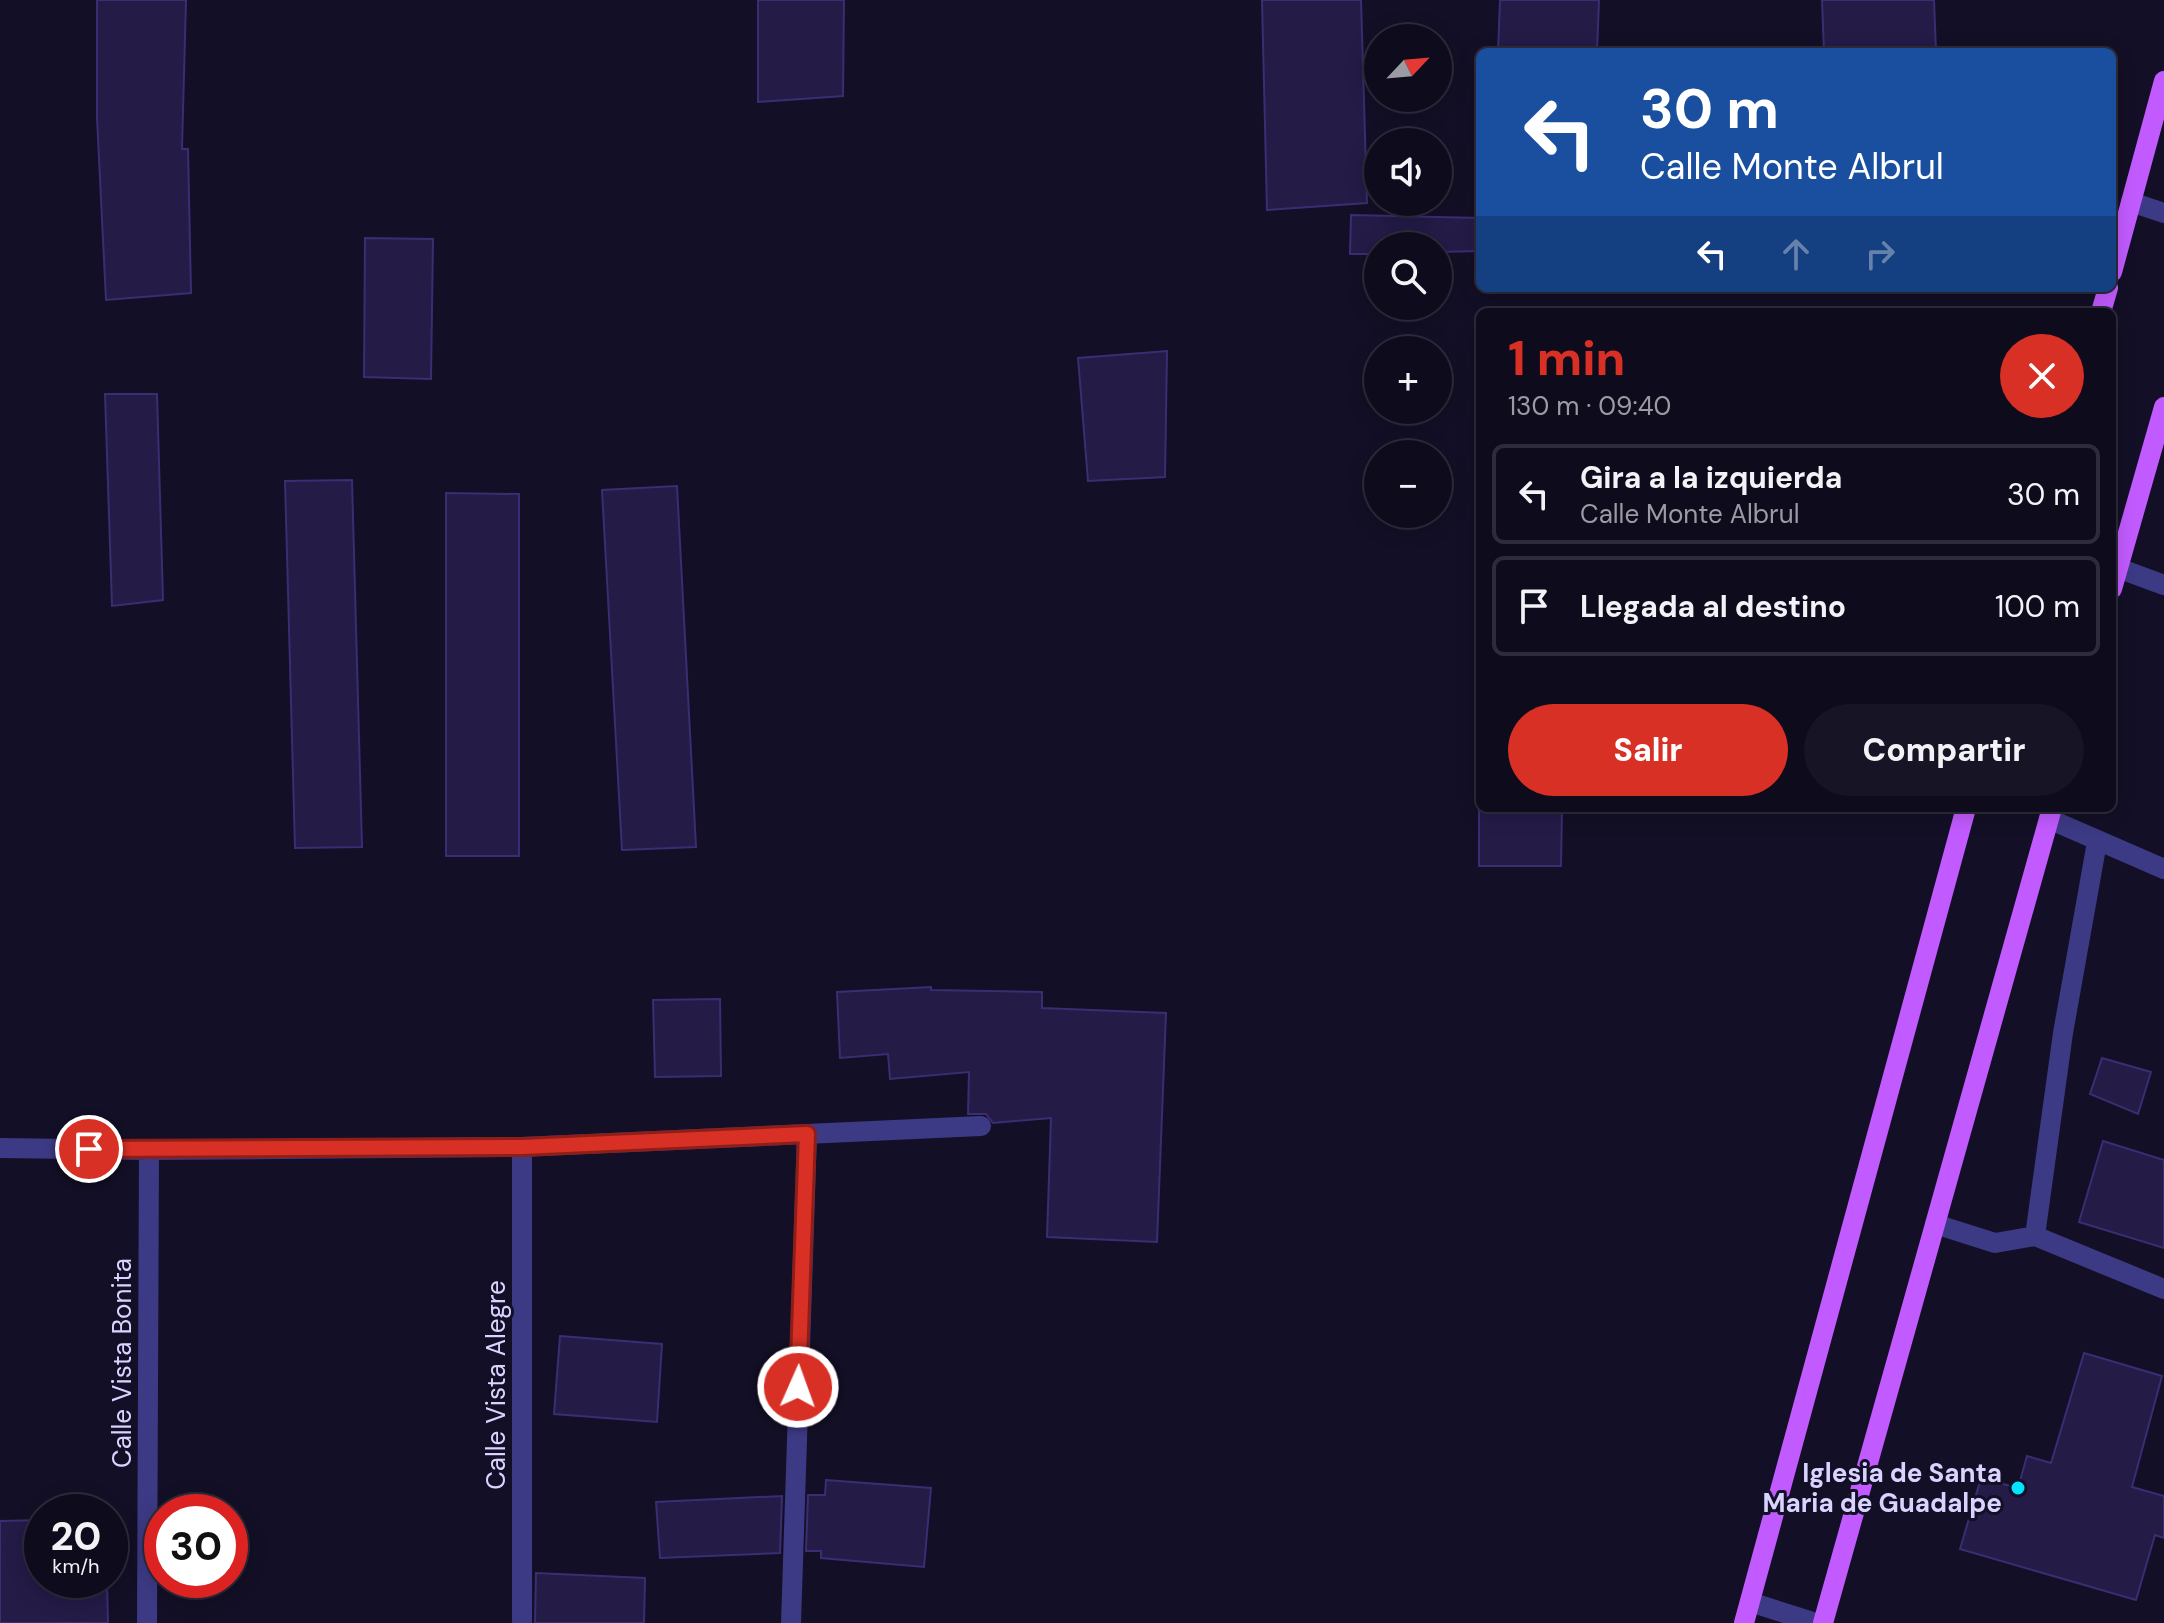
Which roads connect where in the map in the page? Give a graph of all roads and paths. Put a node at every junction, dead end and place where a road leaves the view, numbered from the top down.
1 (2164, 81) edge
2 (2131, 202) junction
3 (2164, 213) edge
4 (2116, 257) edge
5 (2164, 407) edge
6 (2158, 457) edge
7 (2118, 568) junction
8 (2116, 575) edge
9 (2164, 585) edge
10 (1965, 812) edge
11 (2050, 814) edge
12 (2097, 842) junction
13 (2164, 869) edge
14 (981, 1126) dead end
15 (807, 1134) junction
16 (522, 1147) junction
17 (0, 1148) edge
18 (149, 1150) junction
19 (1935, 1224) junction
20 (2035, 1236) junction
21 (2164, 1289) edge
22 (1750, 1602) junction
23 (147, 1623) edge
24 (522, 1623) edge
25 (791, 1623) edge
26 (1744, 1623) edge
27 (1816, 1623) edge
28 (1823, 1623) edge

1 - 2 main road
2 - 3 street
2 - 4 main road
5 - 6 main road
6 - 7 main road
7 - 8 main road
7 - 9 street
10 - 22 main road
11 - 12 street
11 - 19 main road
12 - 13 street
12 - 20 street
14 - 15 street
15 - 16 street
15 - 25 street
16 - 18 street
16 - 24 street, Calle Vista Alegre
17 - 18 street
18 - 23 street, Calle Vista Bonita
19 - 20 street
19 - 28 main road
20 - 21 street
22 - 26 main road
22 - 27 street

